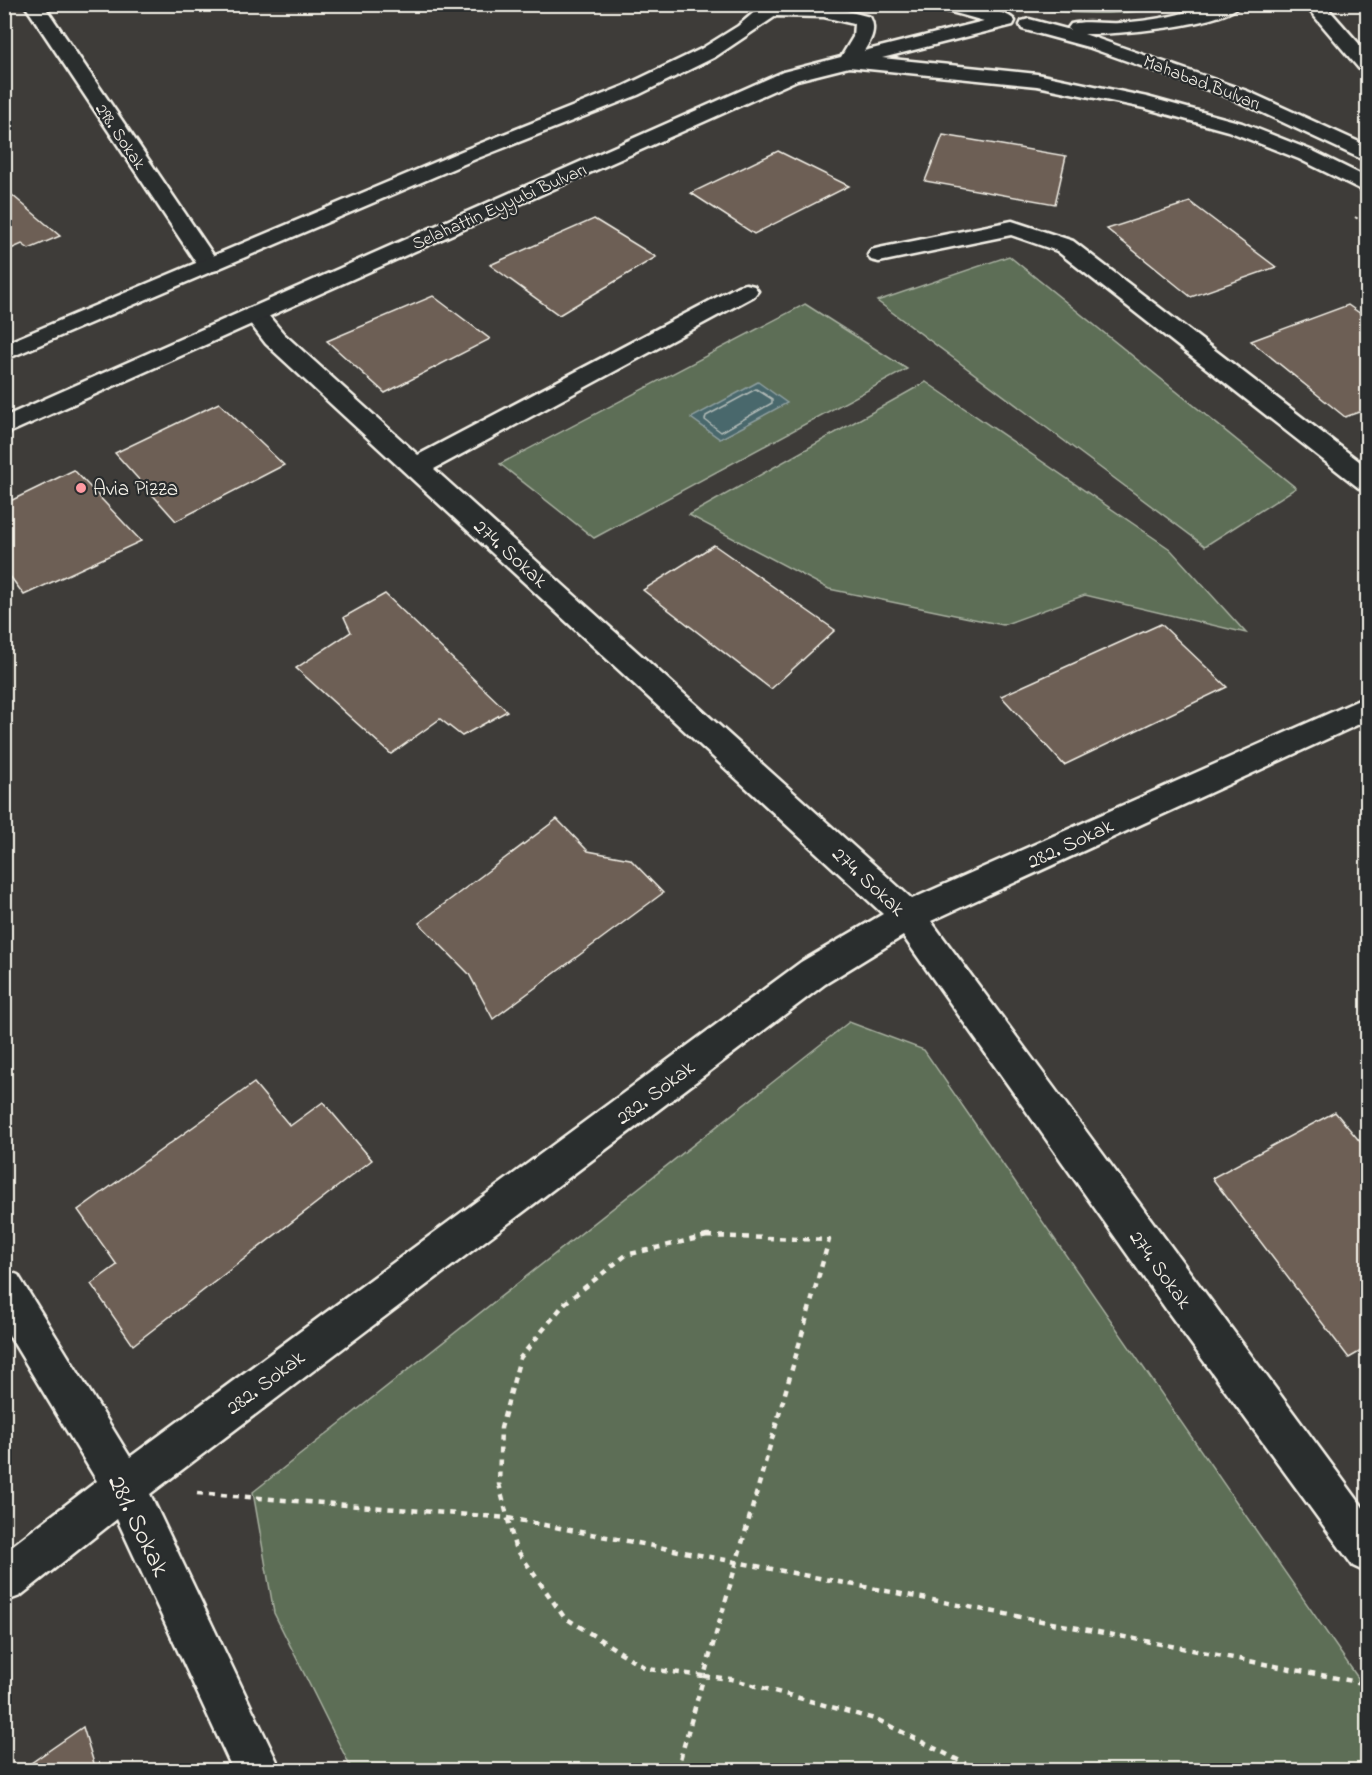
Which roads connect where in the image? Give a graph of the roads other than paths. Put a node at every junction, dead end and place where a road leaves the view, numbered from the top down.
1 (33, 4) edge
2 (944, 4) edge
3 (1232, 4) edge
4 (1313, 4) edge
5 (775, 6) edge
6 (1006, 21) junction
7 (1029, 25) junction
8 (849, 61) junction
9 (1368, 67) edge
10 (1368, 156) edge
11 (1368, 187) edge
12 (879, 255) dead end
13 (209, 266) junction
14 (746, 291) dead end
15 (255, 314) junction
16 (4, 353) edge
17 (4, 427) edge
18 (417, 467) junction
19 (1368, 482) edge
20 (1368, 707) edge
21 (908, 916) junction
22 (4, 1289) edge
23 (124, 1486) junction
24 (1368, 1551) edge
25 (4, 1580) edge
26 (257, 1770) edge

1 - 13 main road, 298. Sokak
2 - 6 main road
3 - 7 main road
4 - 9 main road
5 - 8 main road
5 - 13 main road
6 - 7 main road
6 - 8 main road, Selahattin Eyyubi Bulvarı
7 - 10 main road, Mahabad Bulvarı
8 - 11 main road
8 - 15 main road, Selahattin Eyyubi Bulvarı
12 - 19 main road
13 - 16 main road
14 - 18 main road
15 - 17 main road, Selahattin Eyyubi Bulvarı
15 - 18 main road, 274. Sokak
18 - 21 main road, 274. Sokak
20 - 21 main road, 282. Sokak
21 - 23 main road, 282. Sokak
21 - 24 main road, 274. Sokak
22 - 23 main road, 281. Sokak
23 - 25 main road, 282. Sokak
23 - 26 main road, 281. Sokak

